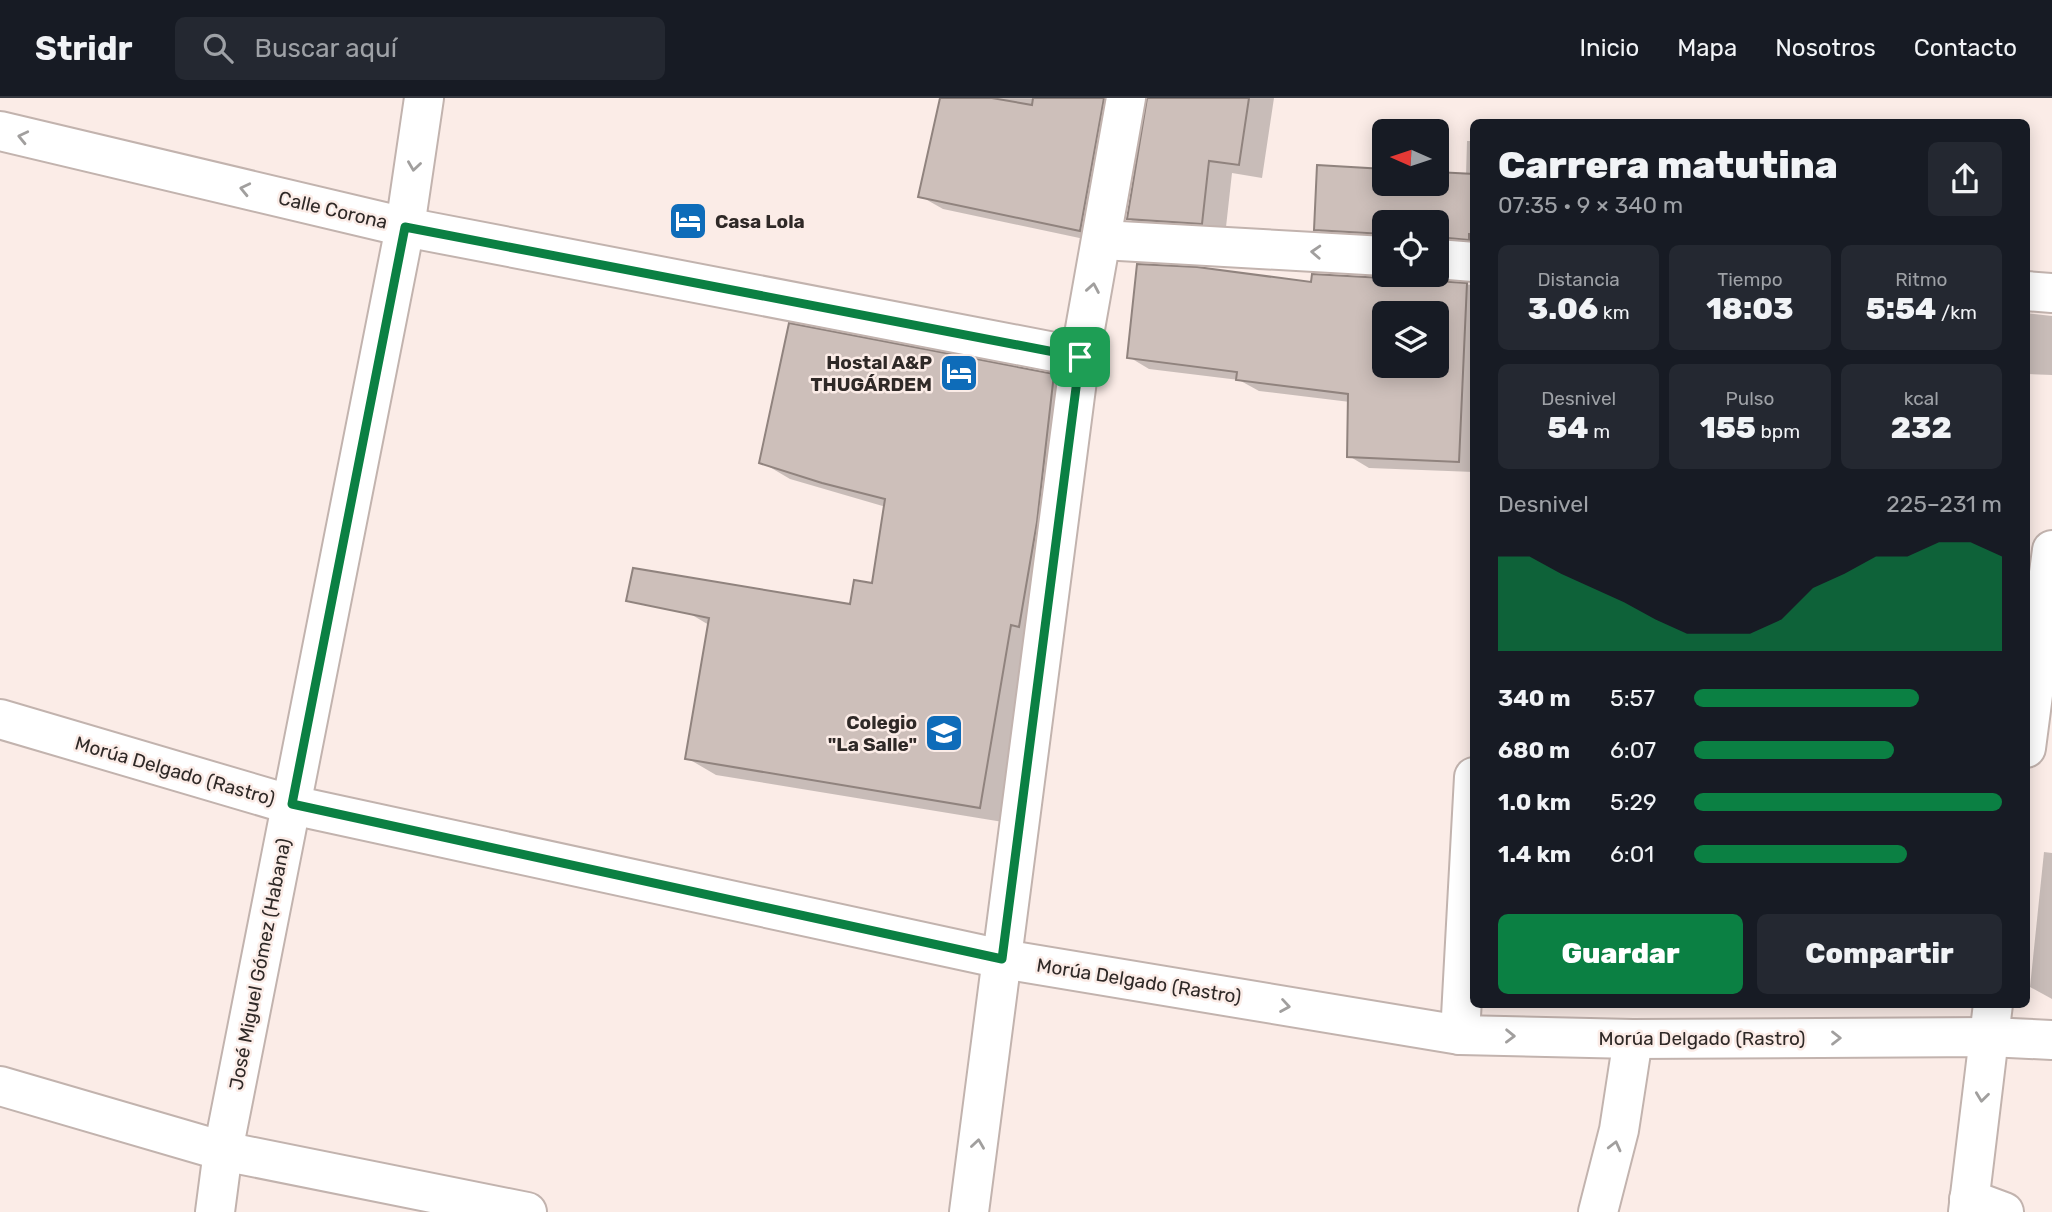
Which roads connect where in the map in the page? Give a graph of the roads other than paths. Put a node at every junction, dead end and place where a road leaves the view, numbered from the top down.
1 (424, 98) edge
2 (1126, 98) edge
3 (0, 131) edge
4 (405, 227) junction
5 (1102, 240) junction
6 (1372, 255) edge
7 (1449, 260) edge
8 (1470, 261) edge
9 (2030, 291) edge
10 (2052, 293) edge
11 (1080, 357) junction
12 (2052, 550) edge
13 (2030, 718) edge
14 (0, 719) edge
15 (292, 804) junction
16 (1470, 851) edge
17 (1002, 959) junction
18 (1991, 1021) edge
19 (1460, 1035) junction
20 (1633, 1039) junction
21 (2052, 1040) edge
22 (0, 1086) edge
23 (223, 1151) junction
24 (1968, 1205) edge
25 (215, 1212) edge
26 (527, 1212) edge
27 (969, 1212) edge
28 (1598, 1212) edge
29 (2004, 1212) edge

1 -> 4 street, José Miguel Gómez (Habana)
2 - 5 street
4 -> 3 street, Calle Corona
4 - 11 street, Calle Corona
4 - 15 street, José Miguel Gómez (Habana)
6 -> 5 street
11 -> 5 street
7 - 8 street
9 - 10 street
11 - 17 street
12 - 13 street
14 - 15 street, Morúa Delgado (Rastro)
15 - 17 street, Morúa Delgado (Rastro)
15 - 23 street, José Miguel Gómez (Habana)
16 - 19 street
17 -> 19 street, Morúa Delgado (Rastro)
27 -> 17 street
20 -> 18 street, Morúa Delgado (Rastro)
18 - 21 street, Morúa Delgado (Rastro)
18 -> 24 street
19 -> 20 street, Morúa Delgado (Rastro)
28 -> 20 street
22 - 23 street
23 - 25 street, José Miguel Gómez (Habana)
23 - 26 street
24 - 29 street

